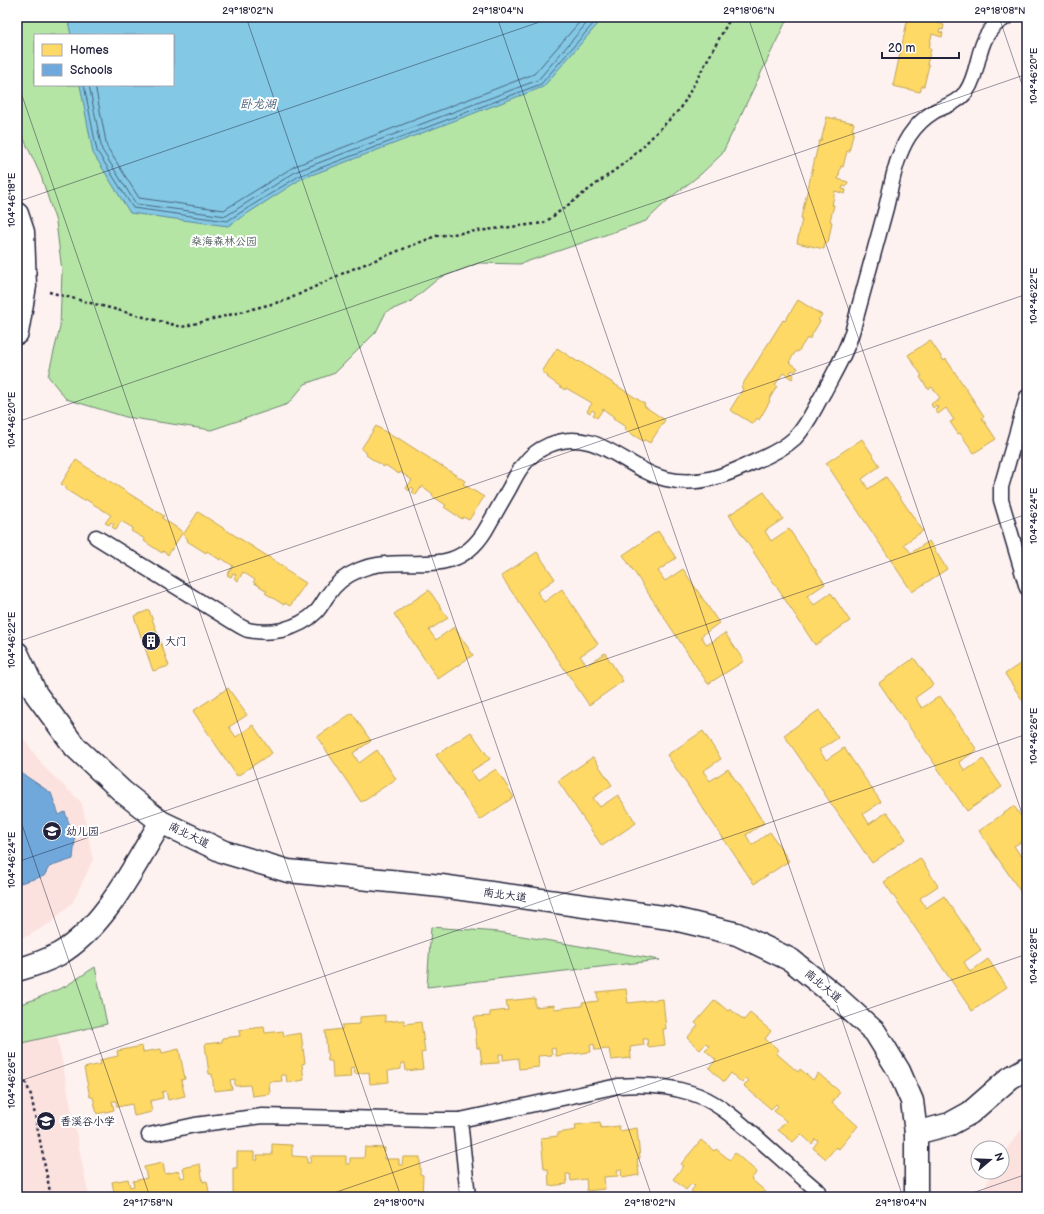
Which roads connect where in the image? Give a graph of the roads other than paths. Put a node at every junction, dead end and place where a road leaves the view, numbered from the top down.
1 (1007, 17) edge
2 (17, 214) edge
3 (17, 333) edge
4 (1027, 397) edge
5 (96, 537) dead end
6 (1027, 588) edge
7 (17, 653) edge
8 (161, 822) junction
9 (17, 970) edge
10 (1027, 1068) edge
11 (460, 1120) junction
12 (916, 1133) junction
13 (149, 1135) dead end
14 (818, 1191) dead end
15 (468, 1197) edge
16 (916, 1197) edge

1 - 5 lane
2 - 3 street
4 - 6 lane
7 - 8 street, 南北大道
8 - 9 street
8 - 12 street, 南北大道
10 - 12 street
11 - 13 lane
11 - 14 lane
11 - 15 lane
12 - 16 street, 南北大道

